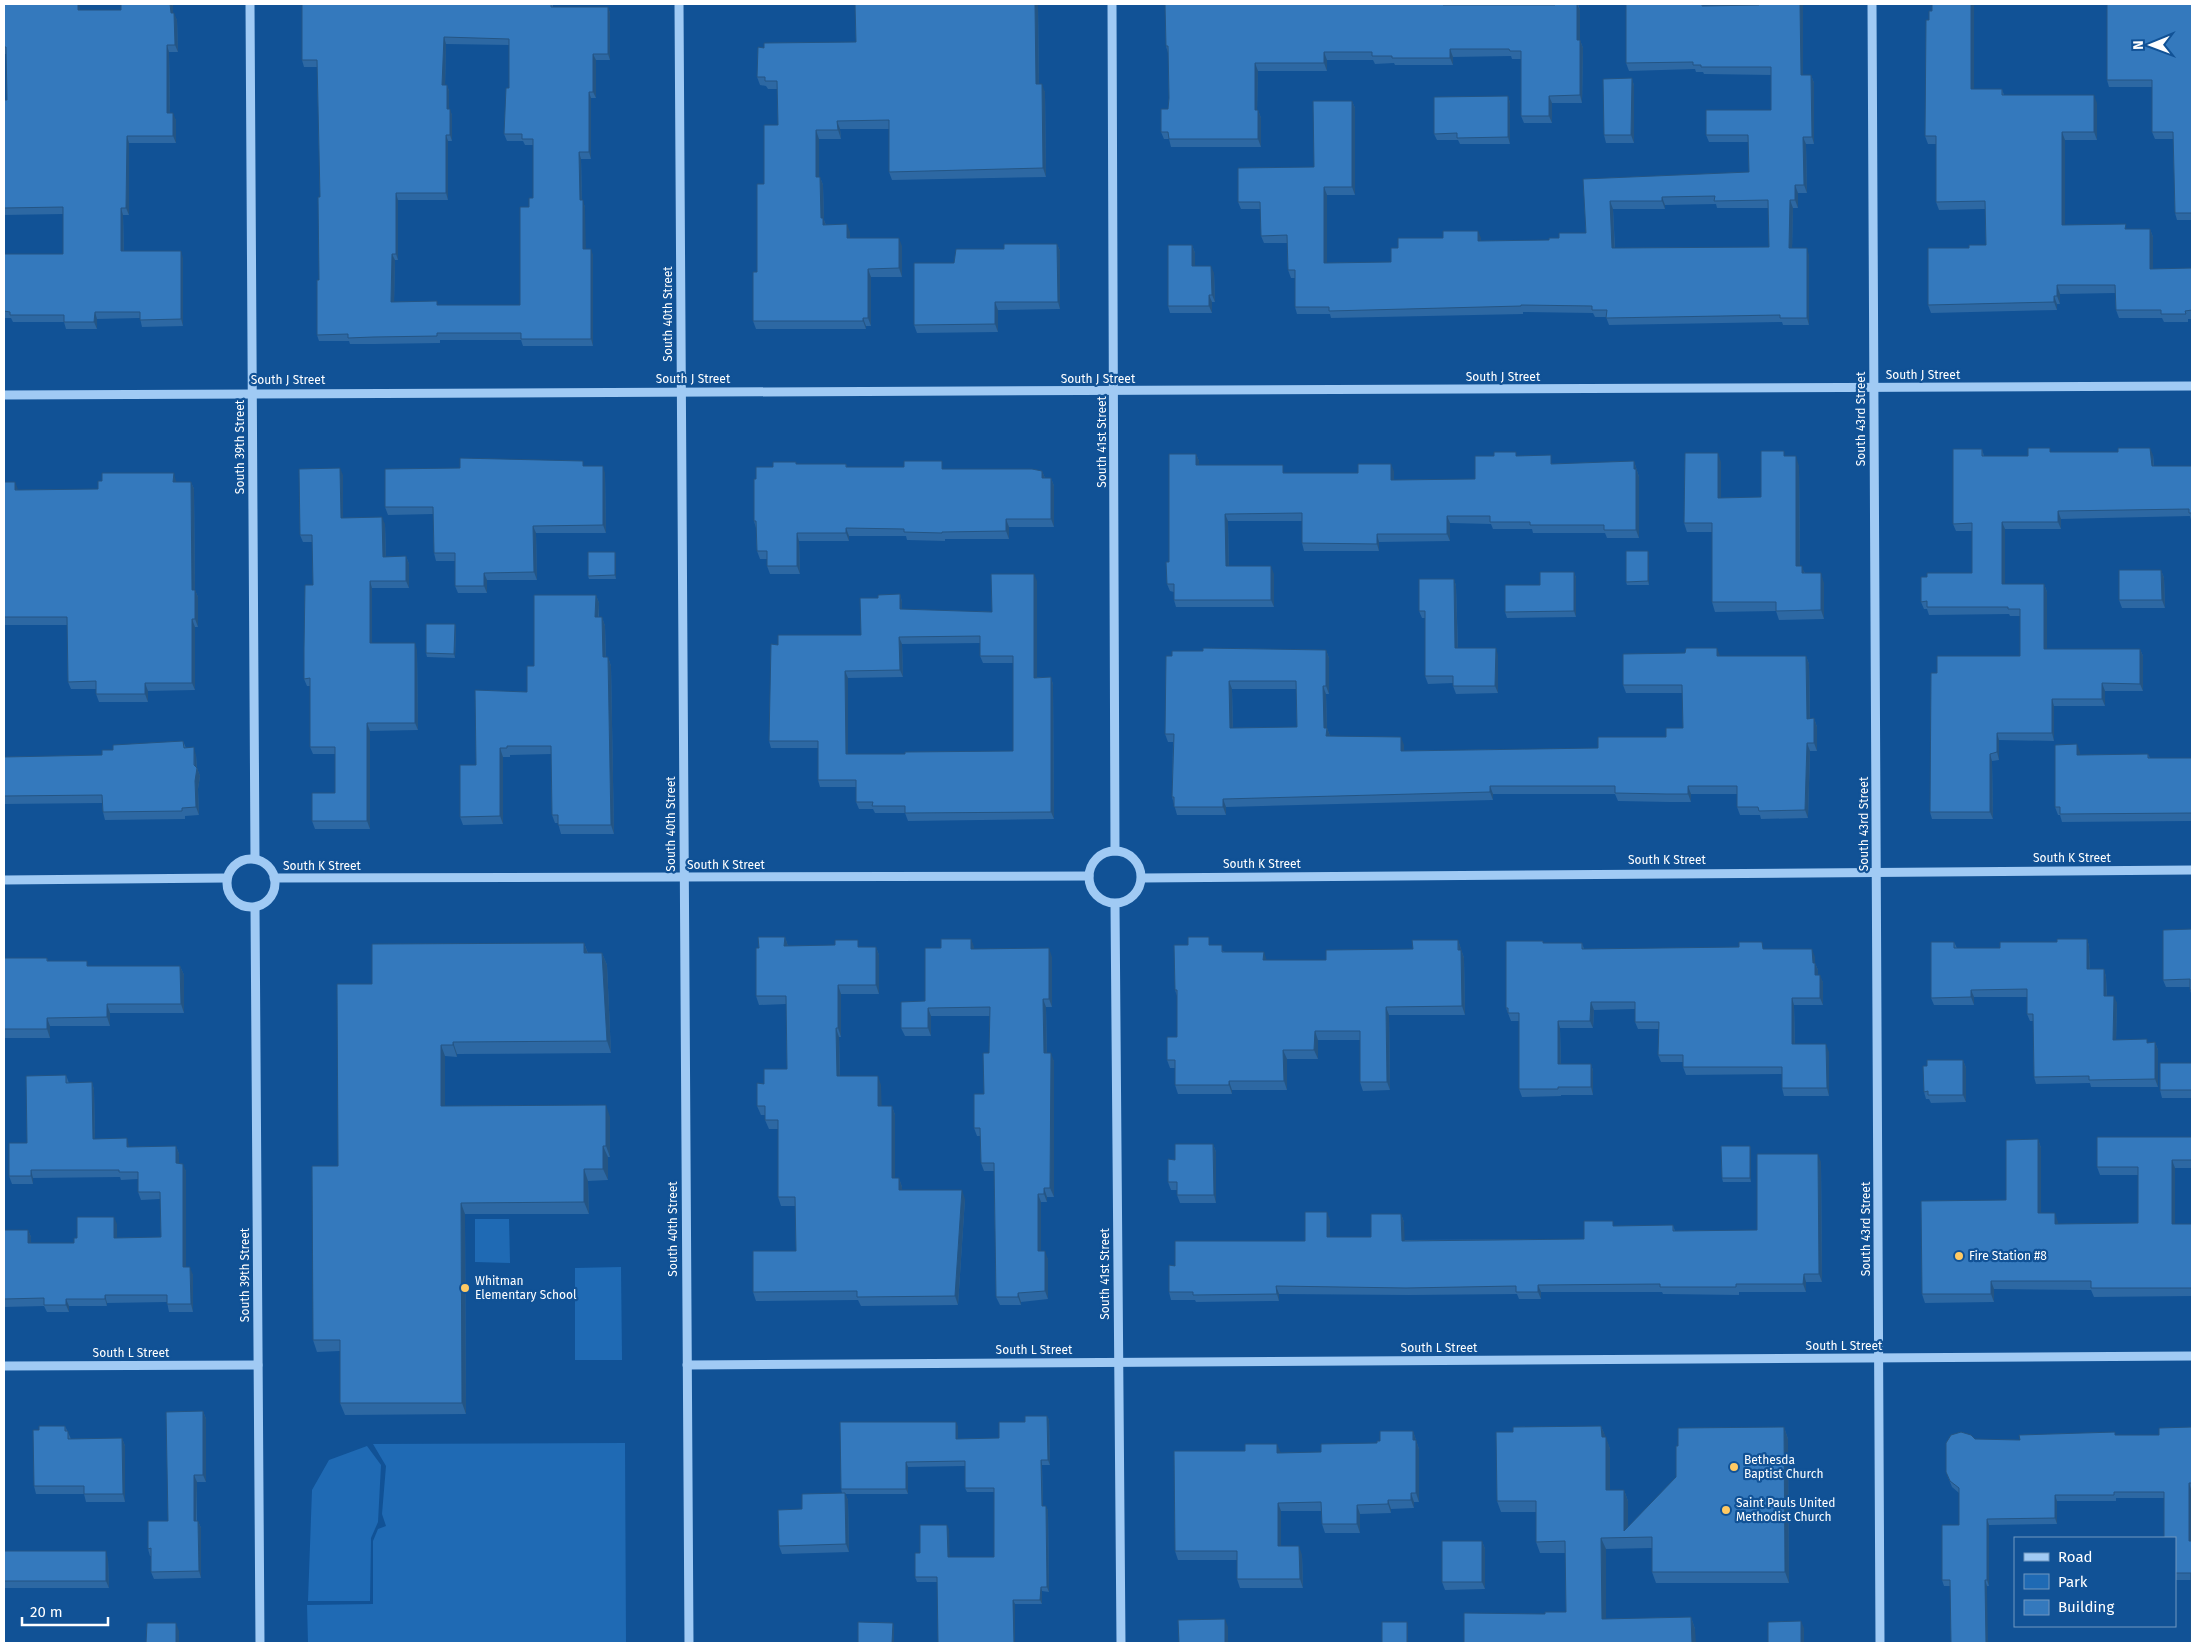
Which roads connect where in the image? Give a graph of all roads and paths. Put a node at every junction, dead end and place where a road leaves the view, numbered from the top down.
1 (250, 4) edge
2 (679, 4) edge
3 (1112, 4) edge
4 (1872, 4) edge
5 (2192, 386) edge
6 (1873, 387) junction
7 (681, 392) junction
8 (1114, 392) junction
9 (252, 393) junction
10 (4, 394) edge
11 (1115, 851) junction
12 (255, 859) junction
13 (2192, 870) edge
14 (1877, 871) junction
15 (1089, 876) junction
16 (227, 878) junction
17 (274, 878) junction
18 (684, 878) junction
19 (1142, 878) junction
20 (4, 880) edge
21 (1115, 904) junction
22 (255, 907) junction
23 (2192, 1356) edge
24 (1879, 1358) junction
25 (1118, 1362) junction
26 (258, 1365) junction
27 (687, 1365) junction
28 (4, 1366) edge
29 (260, 1643) edge
30 (689, 1643) edge
31 (1121, 1643) edge
32 (1880, 1643) edge

1 - 9 street, South 39th Street
2 - 7 street, South 40th Street
3 - 8 street, South 41st Street
4 - 6 street, South 43rd Street
5 - 6 street, South J Street
6 - 8 street, South J Street
6 - 14 street, South 43rd Street
7 - 8 street, South J Street
7 - 9 street, South J Street
7 - 18 street, South 40th Street
8 - 11 street, South 41st Street
9 - 10 street, South J Street
9 - 12 street, South 39th Street
11 - 15 street
11 - 19 street
12 - 16 street
12 - 17 street
13 - 14 street, South K Street
14 - 19 street, South K Street
14 - 24 street, South 43rd Street
15 - 18 street, South K Street
15 - 21 street
16 - 20 street
16 - 22 street
17 - 18 street, South K Street
17 - 22 street
18 - 27 street, South 40th Street
19 - 21 street
21 - 25 street, South 41st Street
22 - 26 street, South 39th Street
23 - 24 street, South L Street
24 - 25 street, South L Street
24 - 32 street, South 43rd Street
25 - 27 street, South L Street
25 - 31 street, South 41st Street
26 - 28 street, South L Street
26 - 29 street, South 39th Street
27 - 30 street, South 40th Street

